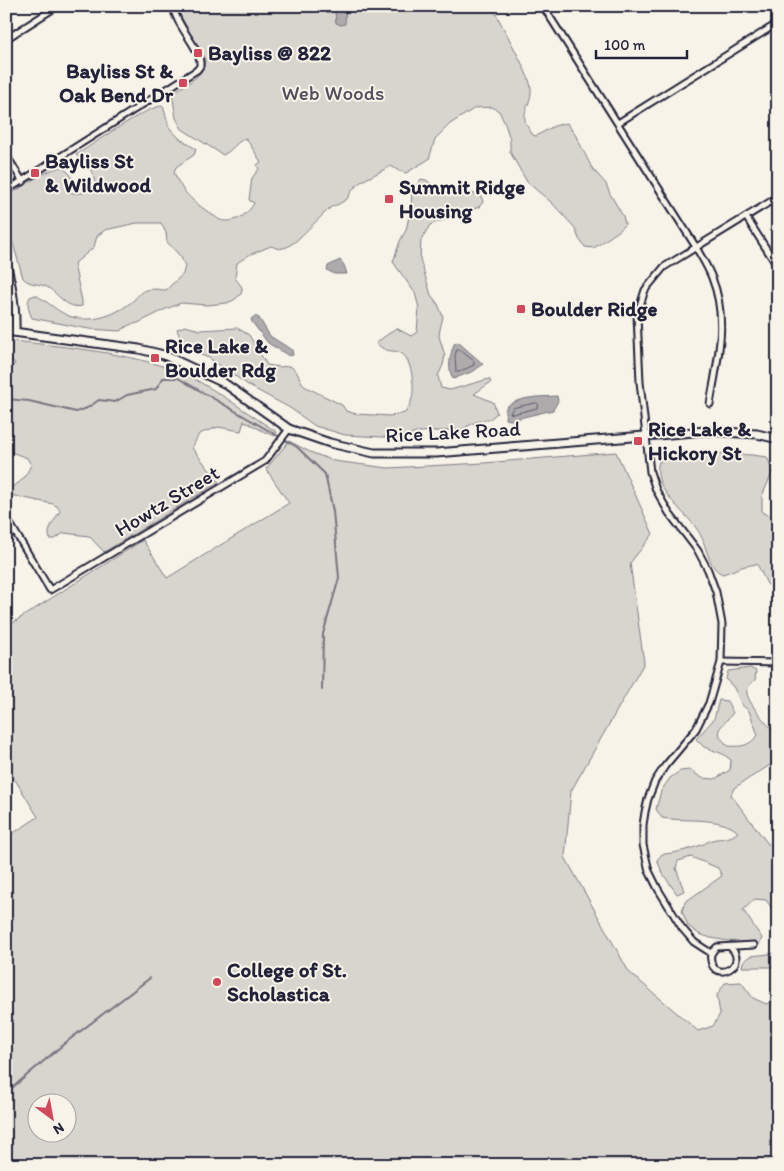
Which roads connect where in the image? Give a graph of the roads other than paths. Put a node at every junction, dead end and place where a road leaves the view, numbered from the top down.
1 (173, 6) edge
2 (544, 6) edge
3 (53, 9) dead end
4 (778, 24) edge
5 (6, 40) edge
6 (618, 123) junction
7 (6, 155) edge
8 (23, 182) junction
9 (6, 191) edge
10 (778, 197) edge
11 (746, 216) junction
12 (696, 247) junction
13 (6, 263) edge
14 (778, 267) edge
15 (6, 331) edge
16 (15, 332) junction
17 (710, 404) dead end
18 (289, 429) junction
19 (644, 435) junction
20 (778, 438) edge
21 (6, 516) edge
22 (721, 662) junction
23 (778, 663) edge
24 (754, 945) dead end
25 (730, 947) junction
26 (711, 953) junction

1 - 8 street
2 - 6 street
3 - 5 street
4 - 6 street
6 - 12 street
7 - 8 street
8 - 9 street
10 - 11 street
11 - 12 street
11 - 14 street
12 - 17 street
12 - 19 street
13 - 16 main road
15 - 16 main road, Rice Lake Road
16 - 18 main road, Rice Lake Road
18 - 19 main road, Rice Lake Road
18 - 21 street, Howtz Street
19 - 20 main road, Rice Lake Road
19 - 22 street
22 - 23 street
22 - 26 street
24 - 25 street
25 - 26 street
25 - 26 street

